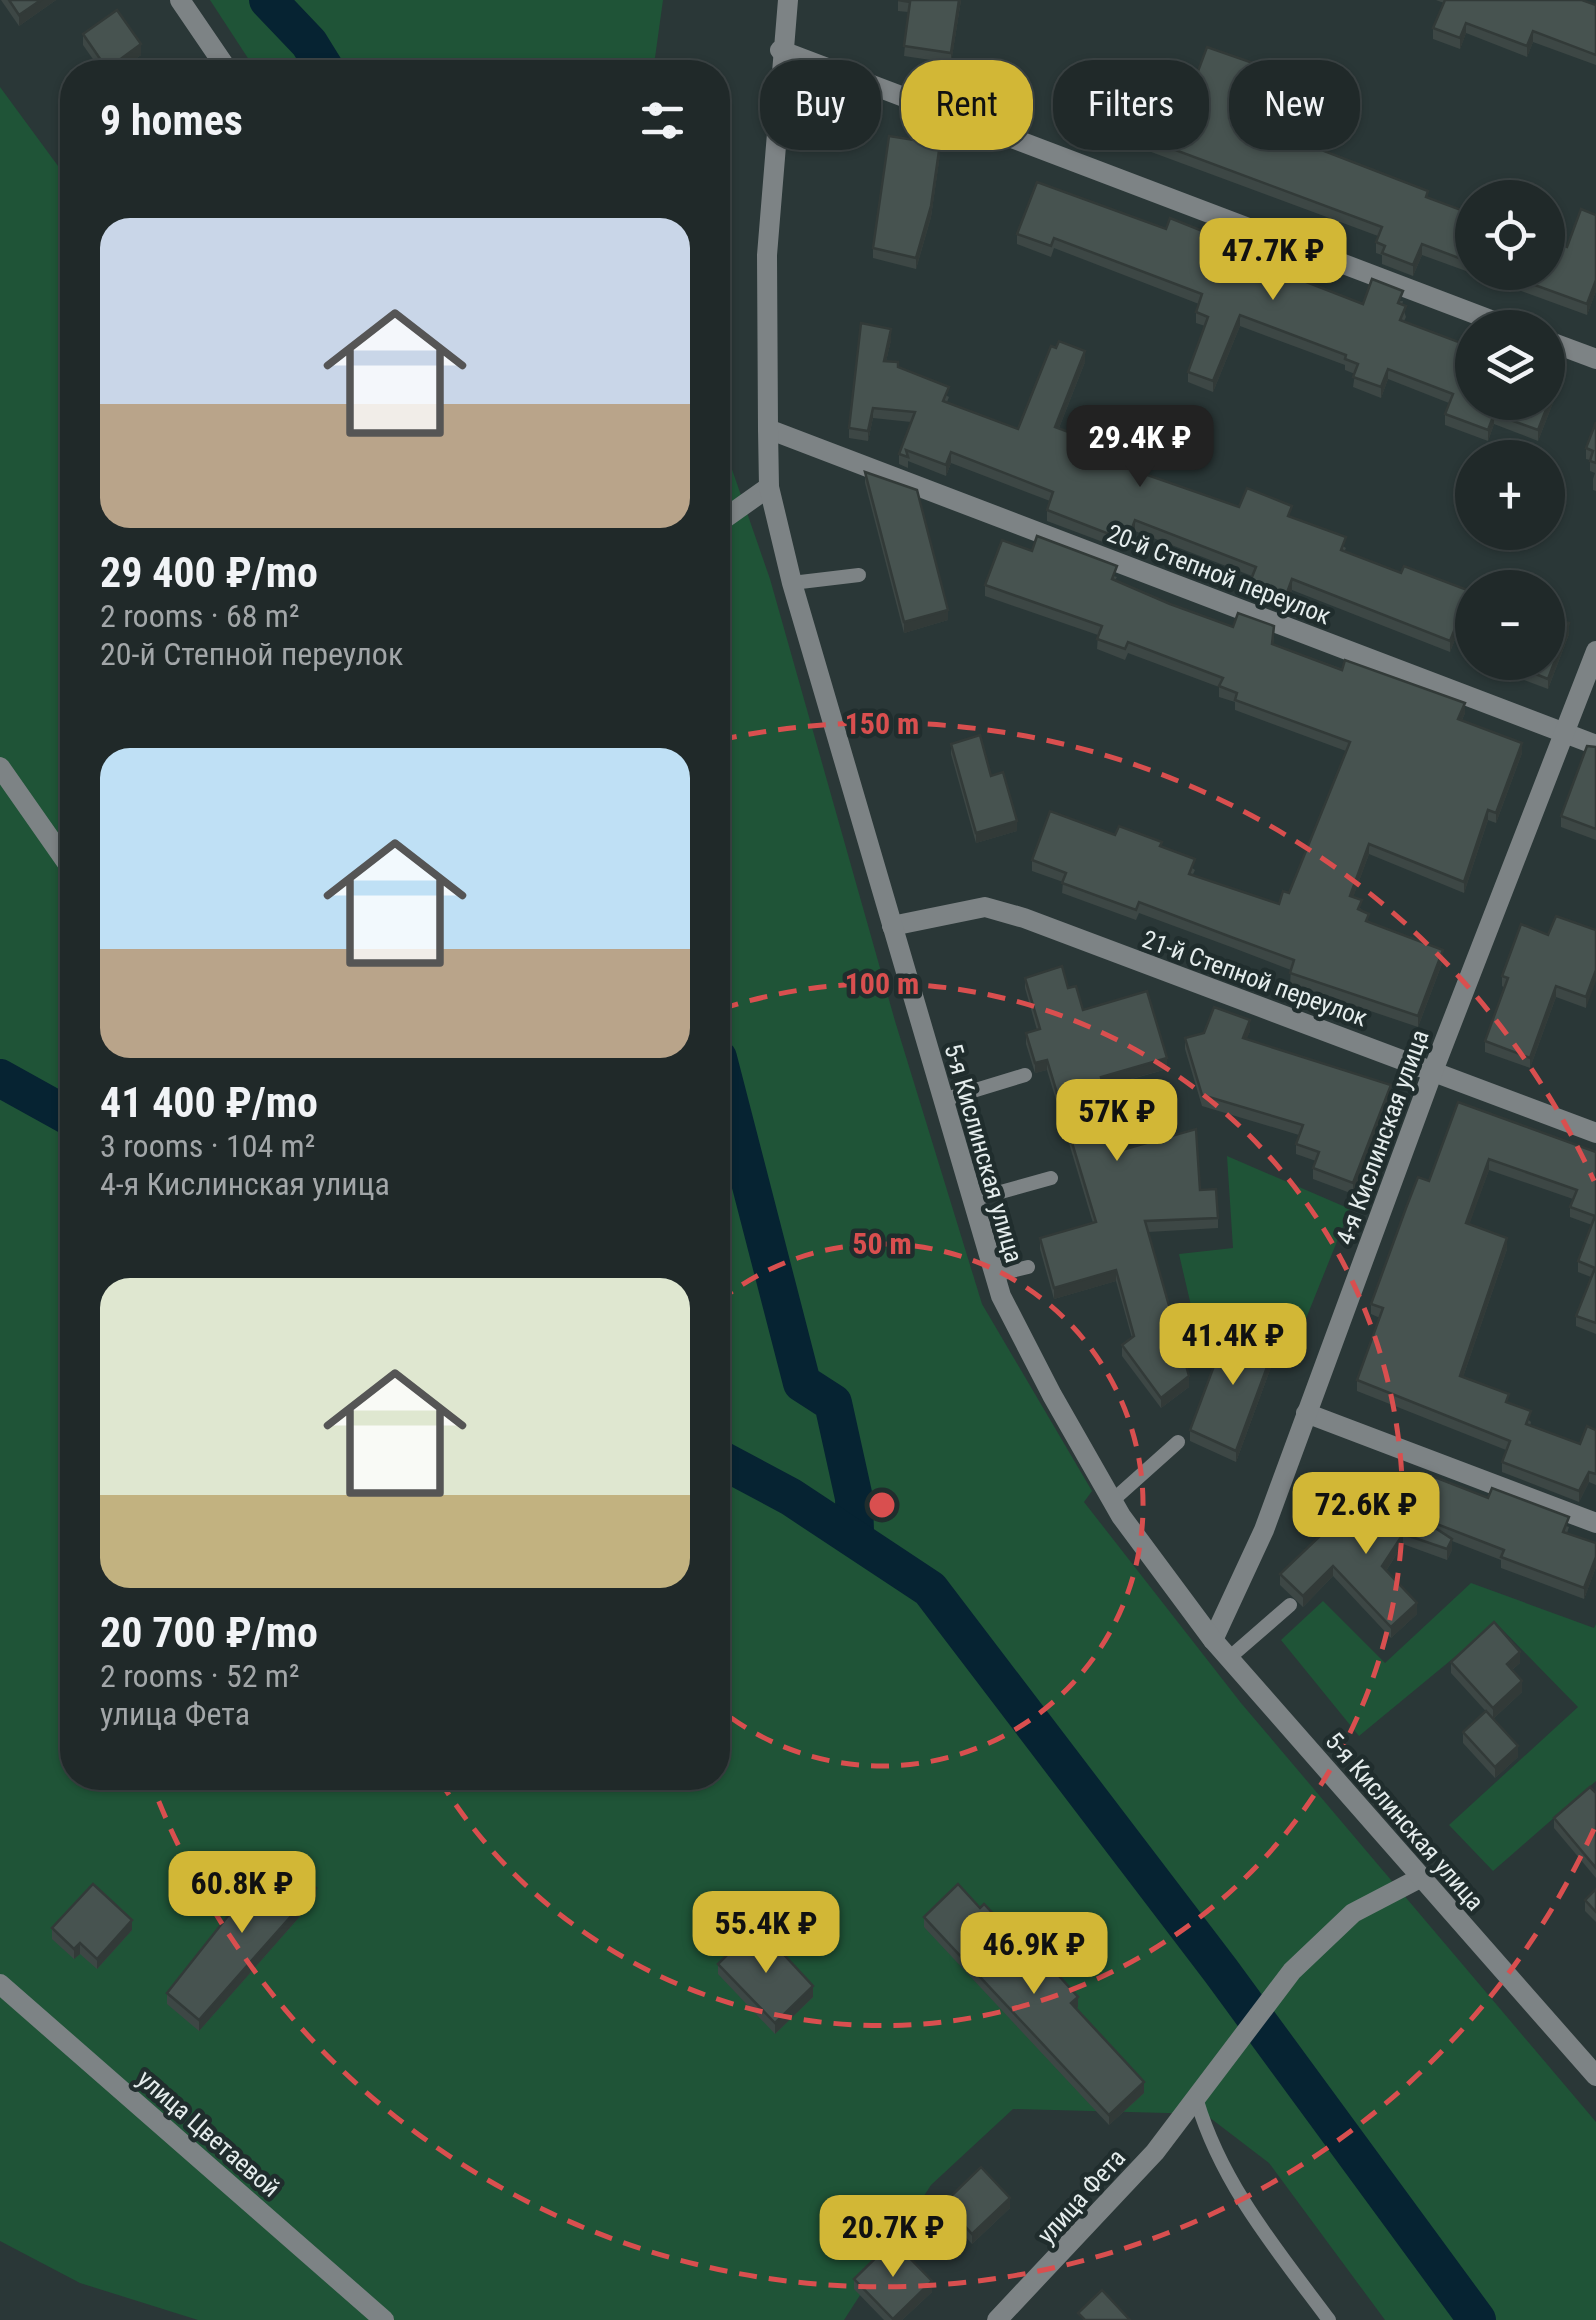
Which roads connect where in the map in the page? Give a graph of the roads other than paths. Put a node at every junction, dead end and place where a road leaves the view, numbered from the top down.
1 (180, 0) edge
2 (788, 0) edge
3 (780, 50) junction
4 (221, 60) edge
5 (1465, 310) edge
6 (1565, 347) edge
7 (1596, 359) edge
8 (768, 430) junction
9 (769, 486) junction
10 (730, 514) edge
11 (859, 575) dead end
12 (792, 583) junction
13 (1596, 651) edge
14 (1564, 732) junction
15 (1596, 745) edge
16 (0, 767) edge
17 (60, 853) edge
18 (892, 926) junction
19 (1433, 1071) junction
20 (1025, 1076) dead end
21 (943, 1100) junction
22 (1596, 1133) edge
23 (1051, 1178) dead end
24 (972, 1200) junction
25 (1028, 1267) dead end
26 (994, 1275) junction
27 (1306, 1413) junction
28 (1178, 1442) dead end
29 (1112, 1501) junction
30 (1596, 1523) edge
31 (1290, 1606) dead end
32 (1214, 1640) junction
33 (1229, 1658) junction
34 (1422, 1877) junction
35 (0, 1984) edge
36 (1596, 2076) edge
37 (1197, 2101) junction
38 (384, 2320) edge
39 (997, 2320) edge
40 (1328, 2320) edge

1 - 4 street
2 - 3 street, 5-я Кислинская улица
3 - 5 street
3 - 8 street, 5-я Кислинская улица
6 - 7 street
8 - 9 street, 5-я Кислинская улица
8 - 14 street, 20-й Степной переулок
9 - 10 street
9 - 12 street, 5-я Кислинская улица
11 - 12 lane
12 - 18 street, 5-я Кислинская улица
13 - 14 street, 4-я Кислинская улица
14 - 15 street, 20-й Степной переулок
14 - 19 street, 4-я Кислинская улица
16 - 17 street
18 - 19 street, 21-й Степной переулок
18 - 21 street, 5-я Кислинская улица
19 - 22 street, 21-й Степной переулок
19 - 27 street, 4-я Кислинская улица
20 - 21 lane
21 - 24 street, 5-я Кислинская улица
23 - 24 lane
24 - 26 street, 5-я Кислинская улица
25 - 26 lane
26 - 29 street, 5-я Кислинская улица
27 - 30 street
27 - 32 street, 4-я Кислинская улица
28 - 29 lane
29 - 32 street, 5-я Кислинская улица
31 - 33 lane
32 - 33 street, 5-я Кислинская улица
33 - 34 street, 5-я Кислинская улица
34 - 36 street, 5-я Кислинская улица
34 - 37 street, улица Фета
35 - 38 street, улица Цветаевой
37 - 39 street, улица Фета
37 - 40 lane

